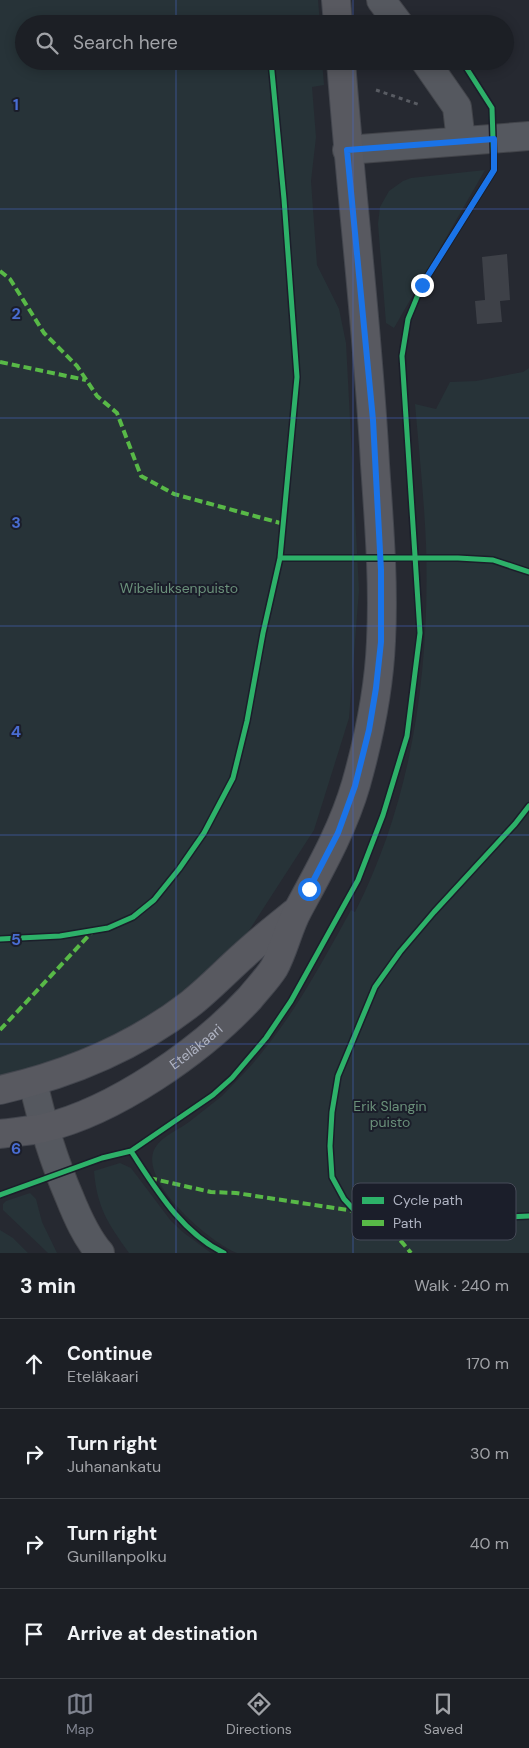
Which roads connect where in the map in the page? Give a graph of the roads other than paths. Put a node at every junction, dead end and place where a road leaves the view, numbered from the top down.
1 (336, 0) edge
2 (382, 0) edge
3 (337, 15) edge
4 (392, 15) edge
5 (342, 70) edge
6 (431, 70) edge
7 (529, 136) edge
8 (461, 141) junction
9 (347, 150) junction
10 (297, 910) junction
11 (33, 1082) junction
12 (0, 1090) edge
13 (44, 1128) junction
14 (0, 1134) edge
15 (100, 1253) edge

1 - 3 main road
2 - 4 street
5 - 9 main road, Eteläkaari
6 - 8 street
7 - 8 street
8 - 9 street
9 - 10 main road, Eteläkaari
10 - 11 main road, Eteläkaari
10 - 13 main road, Eteläkaari
11 - 12 main road, Eteläkaari
11 - 13 street
13 - 14 main road, Eteläkaari
13 - 15 street

